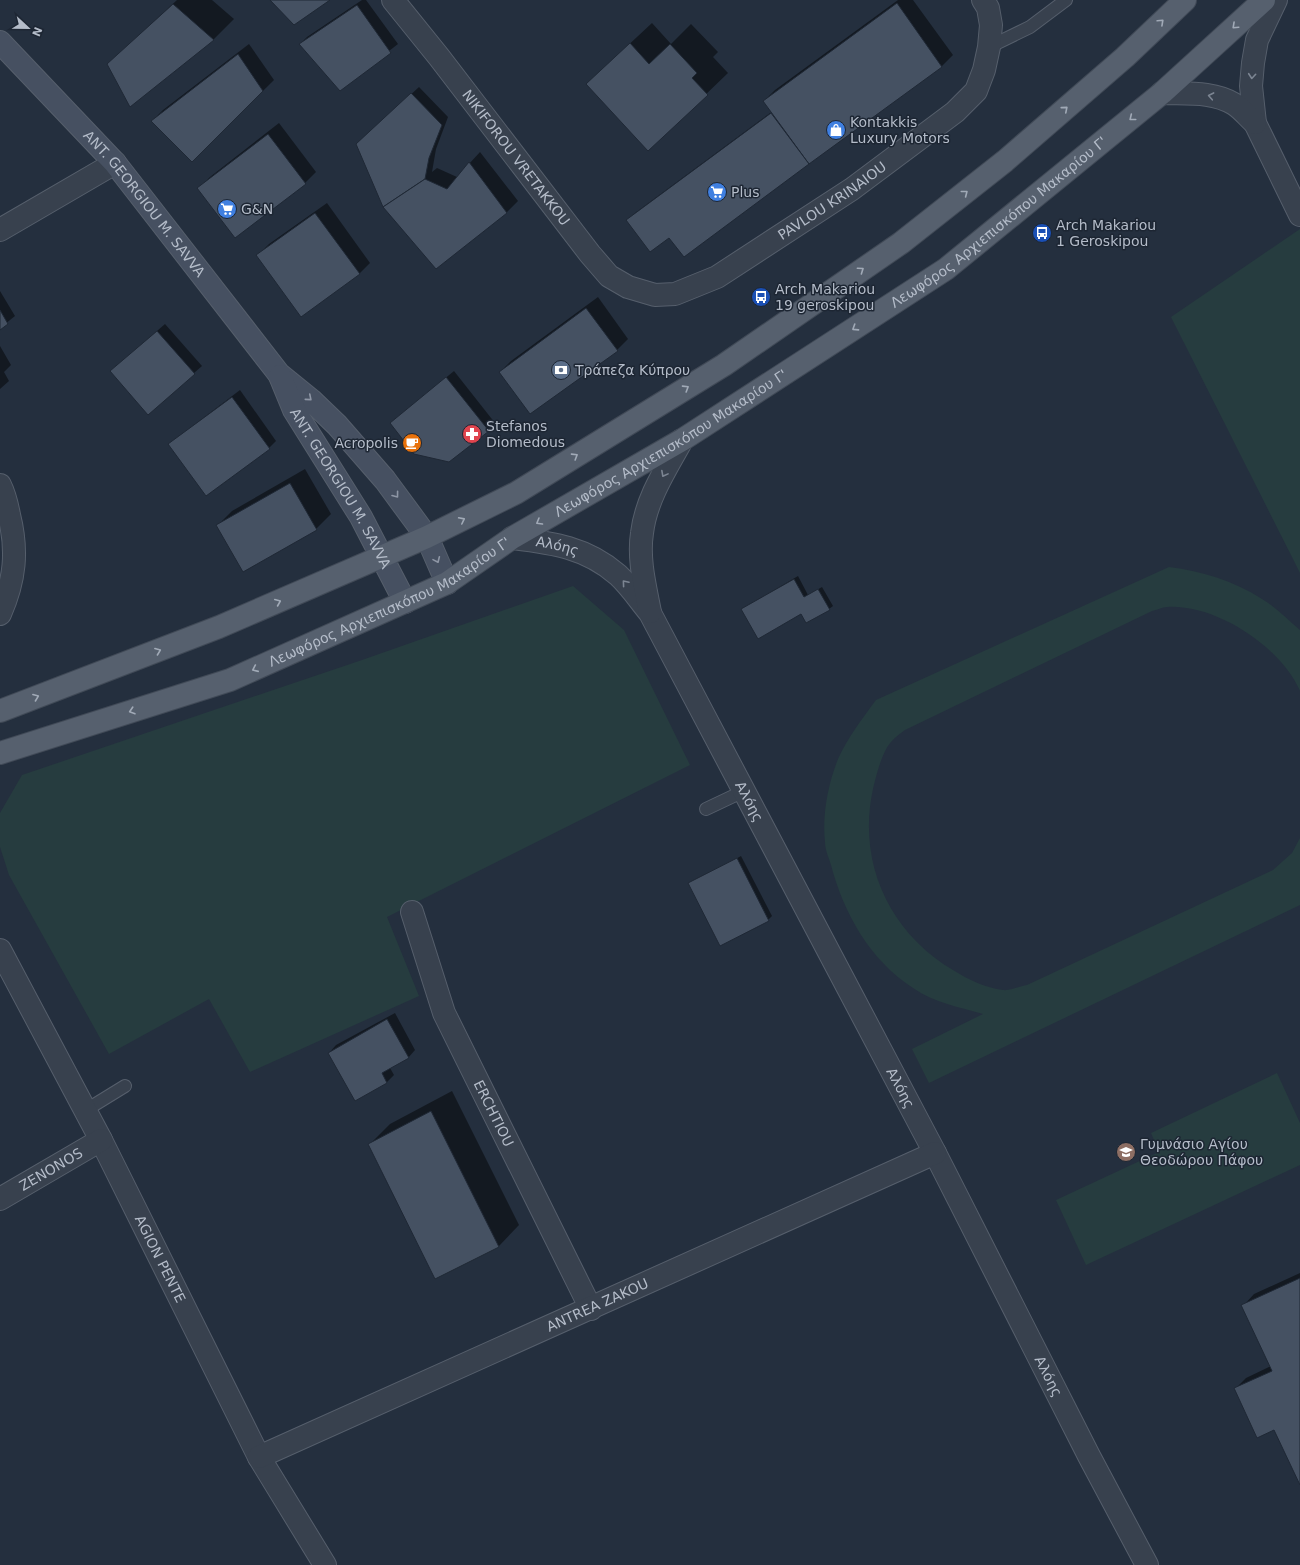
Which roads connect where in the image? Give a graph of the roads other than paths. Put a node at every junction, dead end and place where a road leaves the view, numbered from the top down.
1 (393, 0) edge
2 (983, 0) edge
3 (1066, 0) edge
4 (1185, 0) edge
5 (1264, 0) edge
6 (1276, 0) edge
7 (0, 42) edge
8 (989, 47) junction
9 (1162, 93) junction
10 (1255, 123) junction
11 (115, 163) junction
12 (1300, 215) edge
13 (0, 230) edge
14 (654, 295) joint
15 (279, 374) junction
16 (682, 440) junction
17 (0, 485) edge
18 (427, 537) junction
19 (512, 538) junction
20 (383, 557) junction
21 (447, 583) junction
22 (406, 602) junction
23 (650, 613) junction
24 (0, 614) edge
25 (0, 711) edge
26 (0, 753) edge
27 (744, 791) junction
28 (706, 809) dead end
29 (412, 912) dead end
30 (0, 950) edge
31 (125, 1086) dead end
32 (86, 1110) junction
33 (101, 1140) junction
34 (935, 1153) junction
35 (0, 1199) edge
36 (591, 1309) junction
37 (260, 1457) junction
38 (325, 1565) edge
39 (1147, 1565) edge

1 - 14 street, NIKIFOROU VRETAKKOU
2 - 8 street, PAVLOU KRINAIOU
3 - 8 lane
18 -> 4 main road
5 -> 9 main road, Λεωφόρος Αρχιεπισκόπου Μακαρίου Γ'
6 -> 10 street
7 - 11 main road, ANT. GEORGIOU M. SAVVA
8 - 14 street, PAVLOU KRINAIOU
10 -> 9 street
9 -> 16 main road, Λεωφόρος Αρχιεπισκόπου Μακαρίου Γ'
10 - 12 street
11 - 13 street
11 - 15 main road, ANT. GEORGIOU M. SAVVA
15 -> 18 main road, ANT. GEORGIOU M. SAVVA
15 - 20 main road, ANT. GEORGIOU M. SAVVA
16 -> 19 main road, Λεωφόρος Αρχιεπισκόπου Μακαρίου Γ'
16 -> 23 street, Αλόης
17 - 24 street
18 - 20 main road
18 -> 21 main road, ANT. GEORGIOU M. SAVVA
19 - 21 main road, Λεωφόρος Αρχιεπισκόπου Μακαρίου Γ'
23 -> 19 street, Αλόης
20 - 22 main road, ANT. GEORGIOU M. SAVVA
25 -> 20 main road
21 - 22 main road, Λεωφόρος Αρχιεπισκόπου Μακαρίου Γ'
22 -> 26 main road, Λεωφόρος Αρχιεπισκόπου Μακαρίου Γ'
23 - 27 street, Αλόης
27 - 28 lane
27 - 34 street, Αλόης
29 - 36 street, ERCHTIOU
30 - 32 street, AGION PENTE
31 - 32 lane
32 - 33 street, AGION PENTE
33 - 35 street, ZENONOS
33 - 37 street, AGION PENTE
34 - 36 street, ANTREA ZAKOU
34 - 39 street, Αλόης
36 - 37 street, ANTREA ZAKOU
37 - 38 street, AGION PENTE

